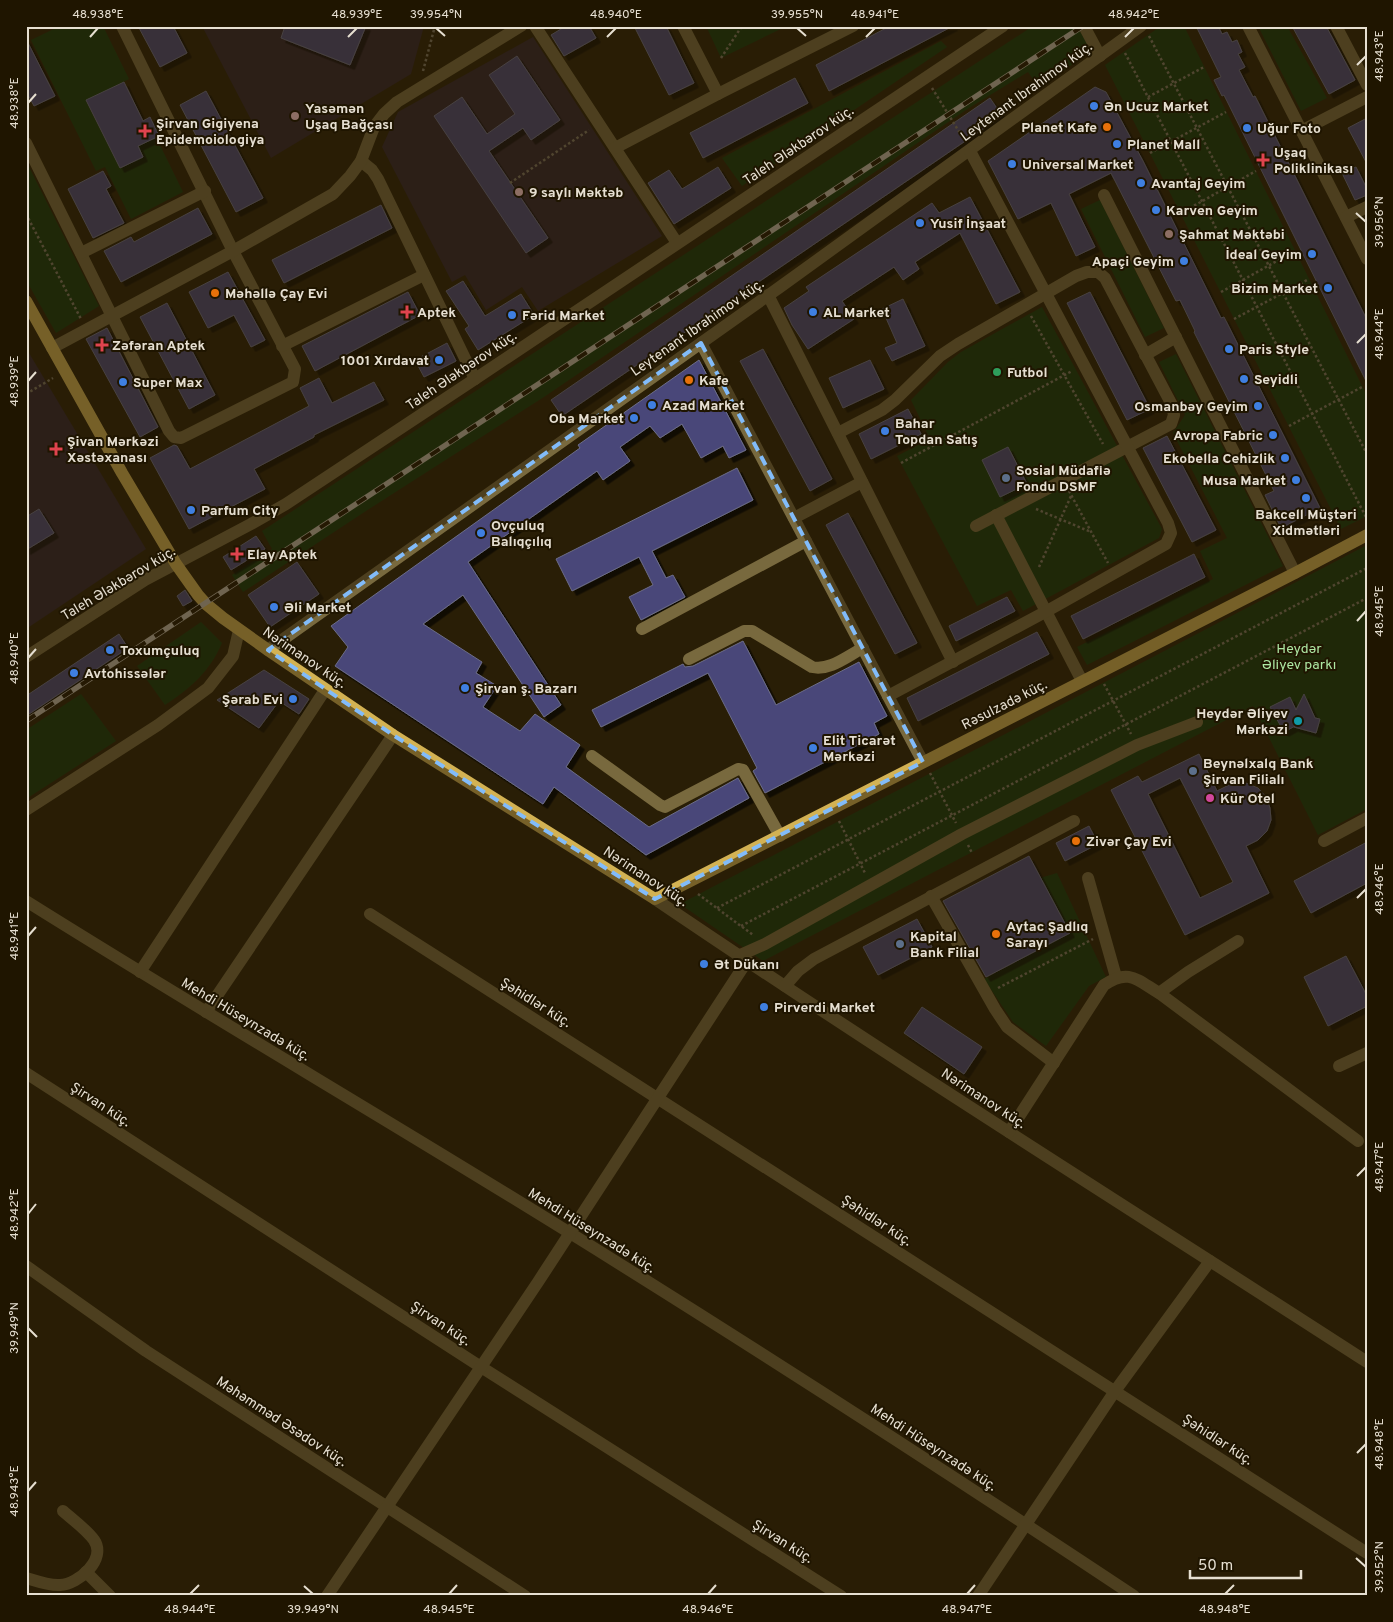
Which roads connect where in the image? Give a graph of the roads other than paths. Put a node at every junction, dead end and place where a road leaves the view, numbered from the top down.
1 (122, 26) edge
2 (521, 26) edge
3 (535, 26) edge
4 (683, 26) edge
5 (853, 26) edge
6 (1003, 26) edge
7 (1084, 26) edge
8 (1248, 26) edge
9 (1336, 26) edge
10 (1145, 31) edge
11 (1100, 56) junction
12 (1367, 85) edge
13 (718, 94) junction
14 (1367, 97) edge
15 (1301, 131) junction
16 (26, 143) edge
17 (615, 148) junction
18 (970, 151) junction
19 (360, 161) junction
20 (204, 191) junction
21 (1104, 195) dead end
22 (1367, 207) edge
23 (1346, 217) junction
24 (677, 243) junction
25 (233, 251) junction
26 (80, 253) junction
27 (1367, 258) edge
28 (424, 275) junction
29 (1046, 293) junction
30 (768, 295) junction
31 (26, 301) edge
32 (111, 316) junction
33 (1176, 337) junction
34 (701, 343) junction
35 (282, 346) junction
36 (52, 348) junction
37 (1145, 355) junction
38 (475, 379) junction
39 (838, 433) junction
40 (1127, 446) junction
41 (862, 482) junction
42 (996, 515) junction
43 (794, 518) junction
44 (976, 526) dead end
45 (1367, 535) edge
46 (806, 541) junction
47 (176, 564) junction
48 (1295, 574) junction
49 (1047, 611) junction
50 (239, 630) junction
51 (642, 630) dead end
52 (863, 648) junction
53 (268, 650) junction
54 (26, 657) edge
55 (689, 658) dead end
56 (953, 662) junction
57 (1082, 681) junction
58 (325, 690) junction
59 (888, 696) junction
60 (1197, 722) dead end
61 (393, 735) junction
62 (592, 756) dead end
63 (923, 762) junction
64 (26, 810) edge
65 (1367, 818) edge
66 (1074, 821) dead end
67 (780, 836) junction
68 (1324, 841) dead end
69 (1088, 878) dead end
70 (931, 896) junction
71 (655, 899) junction
72 (26, 901) edge
73 (370, 914) dead end
74 (1238, 941) dead end
75 (743, 958) junction
76 (140, 972) junction
77 (1116, 977) junction
78 (785, 986) junction
79 (1159, 993) junction
80 (206, 1012) junction
81 (1367, 1053) edge
82 (1054, 1063) junction
83 (1340, 1066) dead end
84 (26, 1074) edge
85 (658, 1098) junction
86 (1009, 1132) junction
87 (1358, 1141) dead end
88 (570, 1233) junction
89 (1210, 1261) junction
90 (26, 1266) edge
91 (1367, 1362) edge
92 (481, 1367) junction
93 (1115, 1391) junction
94 (388, 1506) junction
95 (63, 1511) dead end
96 (1025, 1524) junction
97 (1367, 1553) edge
98 (86, 1572) junction
99 (26, 1578) edge
100 (110, 1596) edge
101 (327, 1596) edge
102 (525, 1596) edge
103 (842, 1596) edge
104 (978, 1596) edge
105 (1134, 1596) edge

1 - 20 street
2 - 19 street
3 - 17 street
4 - 13 street
5 - 13 street
6 - 24 street, Taleh Ələkbərov küç.
7 - 11 street
8 - 15 street
9 - 12 street
10 - 11 street, Leytenant Ibrahimov küç.
11 - 18 street, Leytenant Ibrahimov küç.
13 - 17 street
14 - 15 street
15 - 23 street
16 - 26 street
17 - 24 street
18 - 29 street
18 - 30 street, Leytenant Ibrahimov küç.
19 - 25 street
19 - 28 street
20 - 25 street
20 - 26 street
21 - 33 street
22 - 23 street
23 - 27 street
24 - 38 street, Taleh Ələkbərov küç.
25 - 32 street
25 - 35 street
26 - 32 street
28 - 35 street
28 - 38 street
29 - 37 street
29 - 39 street
29 - 40 street
30 - 34 street, Leytenant Ibrahimov küç.
30 - 39 street
31 - 36 main road, Nərimanov küç.
32 - 35 street
32 - 36 street
33 - 37 street
33 - 48 street
34 - 43 street
34 - 53 street, Leytenant Ibrahimov küç.
36 - 47 main road, Nərimanov küç.
37 - 40 street
38 - 47 street, Taleh Ələkbərov küç.
39 - 41 street
40 - 42 street
40 - 49 street
41 - 43 street
41 - 56 street
42 - 44 street
42 - 49 street
43 - 46 street
45 - 48 main road, Rəsulzadə küç.
46 - 51 street
46 - 52 street
47 - 50 main road, Nərimanov küç.
47 - 54 street, Taleh Ələkbərov küç.
48 - 57 main road, Rəsulzadə küç.
49 - 56 street
49 - 57 street
50 - 53 main road, Nərimanov küç.
50 - 64 street
52 - 55 street
52 - 59 street
53 - 58 main road, Nərimanov küç.
56 - 59 street
57 - 63 main road, Rəsulzadə küç.
58 - 61 main road, Nərimanov küç.
58 - 76 street
59 - 63 street
60 - 75 street
61 - 71 main road, Nərimanov küç.
61 - 80 street
62 - 67 street
63 - 67 main road, Rəsulzadə küç.
65 - 68 street
66 - 70 street
67 - 71 main road, Rəsulzadə küç.
69 - 77 street
70 - 78 street
70 - 82 street
71 - 75 street, Nərimanov küç.
72 - 76 street, Mehdi Hüseynzadə küç.
73 - 85 street, Şəhidlər küç.
74 - 79 street
75 - 78 street, Nərimanov küç.
75 - 85 street
76 - 80 street, Mehdi Hüseynzadə küç.
77 - 79 street
77 - 82 street
78 - 86 street, Nərimanov küç.
79 - 87 street
80 - 88 street, Mehdi Hüseynzadə küç.
81 - 83 street
82 - 86 street
84 - 92 street, Şirvan küç.
85 - 88 street
85 - 93 street, Şəhidlər küç.
86 - 89 street, Nərimanov küç.
88 - 92 street
88 - 96 street, Mehdi Hüseynzadə küç.
89 - 91 street, Nərimanov küç.
89 - 93 street
90 - 94 street, Məhəmməd Əsədov küç.
92 - 94 street
92 - 103 street, Şirvan küç.
93 - 96 street
93 - 97 street, Şəhidlər küç.
94 - 101 street
94 - 102 street, Məhəmməd Əsədov küç.
95 - 98 street
96 - 104 street
96 - 105 street, Mehdi Hüseynzadə küç.
98 - 99 street
98 - 100 street

